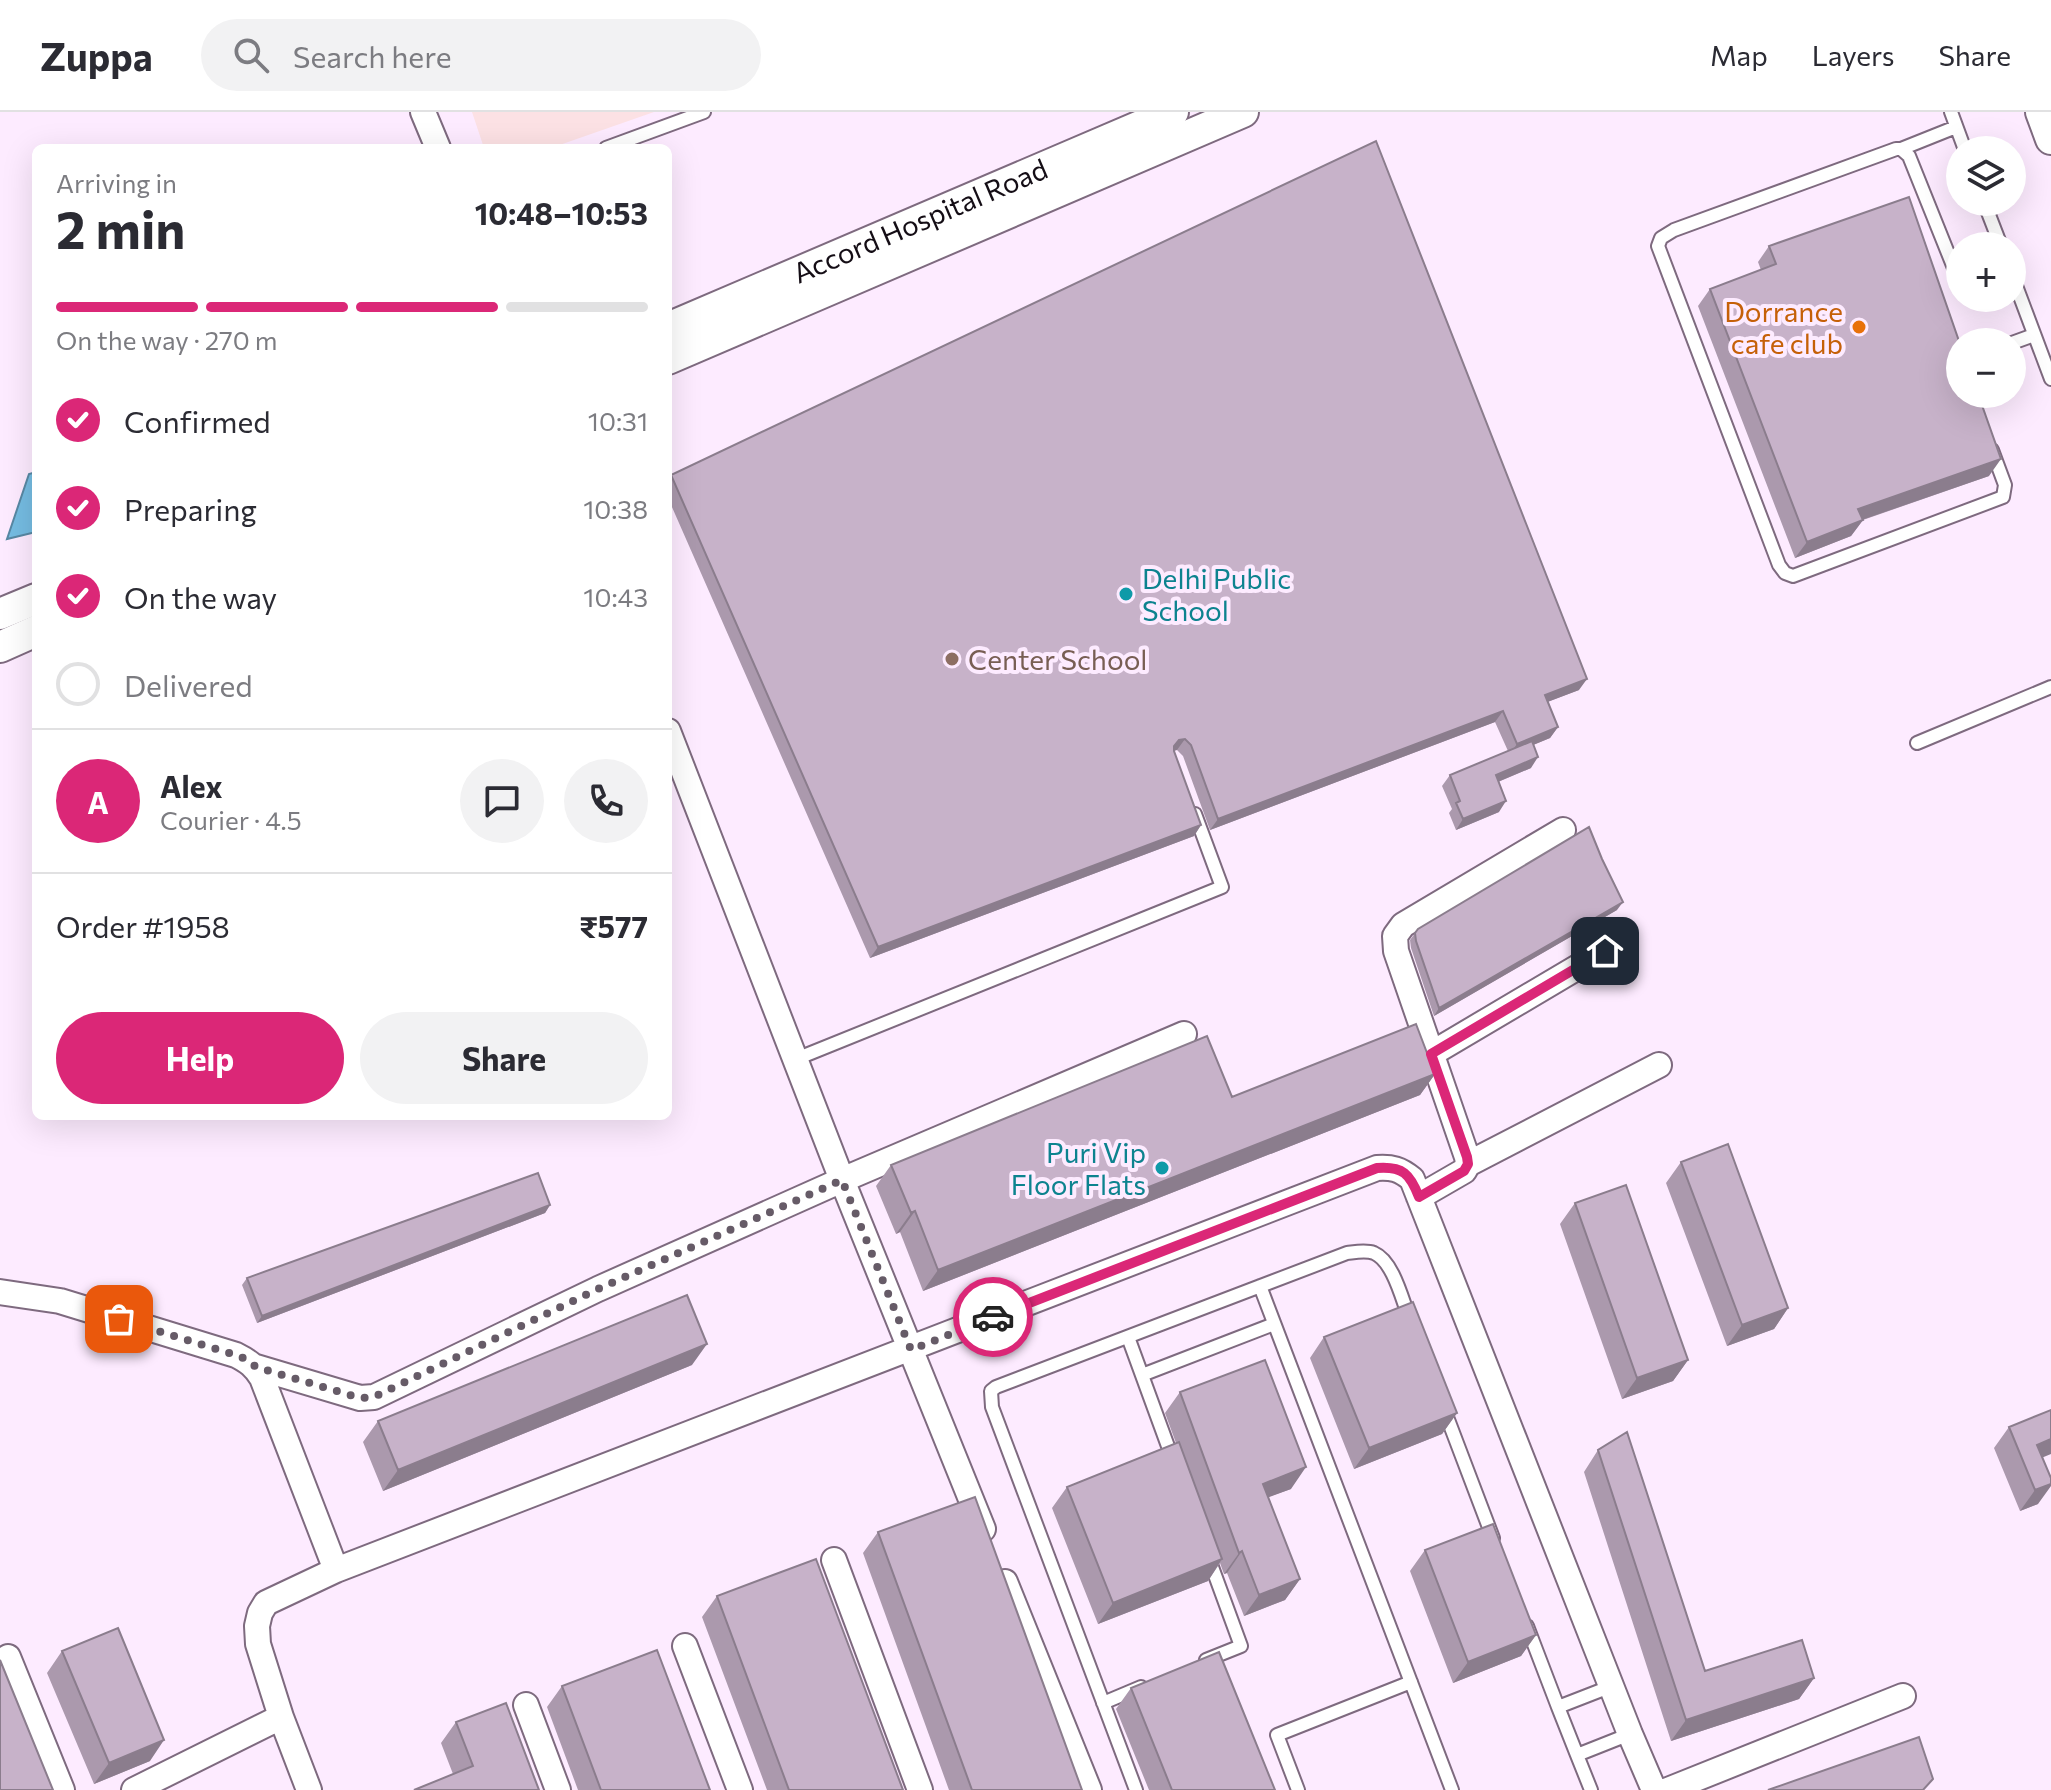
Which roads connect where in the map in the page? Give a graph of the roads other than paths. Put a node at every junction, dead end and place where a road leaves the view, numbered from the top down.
1 (423, 112) edge
2 (704, 112) edge
3 (1173, 112) edge
4 (1243, 112) edge
5 (1951, 112) edge
6 (2041, 112) edge
7 (1956, 127) junction
8 (1960, 136) edge
9 (2051, 139) edge
10 (436, 144) edge
11 (617, 144) edge
12 (1901, 149) junction
13 (1946, 248) edge
14 (2026, 312) edge
15 (672, 326) edge
16 (2034, 335) junction
17 (2026, 338) edge
18 (672, 357) edge
19 (2051, 379) edge
20 (1986, 433) edge
21 (32, 601) edge
22 (0, 614) edge
23 (32, 633) edge
24 (0, 647) edge
25 (2051, 687) edge
26 (672, 741) edge
27 (1917, 743) dead end
28 (1190, 801) edge
29 (1563, 830) dead end
30 (1605, 951) dead end
31 (1184, 1034) dead end
32 (1431, 1054) junction
33 (796, 1059) junction
34 (1659, 1065) dead end
35 (1468, 1164) junction
36 (842, 1180) junction
37 (1419, 1197) junction
38 (1260, 1286) junction
39 (0, 1292) edge
40 (1274, 1324) junction
41 (1412, 1326) edge
42 (1128, 1337) junction
43 (911, 1350) junction
44 (256, 1367) junction
45 (1142, 1375) junction
46 (1440, 1400) edge
47 (1179, 1475) edge
48 (1205, 1546) edge
49 (1496, 1546) edge
50 (834, 1560) dead end
51 (336, 1570) junction
52 (1525, 1619) edge
53 (685, 1646) dead end
54 (8, 1657) dead end
55 (1200, 1663) edge
56 (1158, 1680) edge
57 (1411, 1682) junction
58 (1612, 1686) junction
59 (1903, 1696) dead end
60 (1103, 1703) junction
61 (526, 1705) dead end
62 (1558, 1707) junction
63 (281, 1717) junction
64 (1630, 1734) junction
65 (1577, 1755) junction
66 (306, 1789) edge
67 (62, 1790) edge
68 (134, 1790) edge
69 (558, 1790) edge
70 (740, 1790) edge
71 (920, 1790) edge
72 (1089, 1790) edge
73 (1136, 1790) edge
74 (1298, 1790) edge
75 (1452, 1790) edge
76 (1590, 1790) edge
77 (1654, 1790) edge
78 (1668, 1790) edge

1 - 10 street
2 - 11 lane
3 - 15 street, Accord Hospital Road
4 - 18 street
5 - 7 lane
6 - 9 street
7 - 8 lane
7 - 12 lane
12 - 13 lane
12 - 20 lane
14 - 16 lane
16 - 17 lane
16 - 19 lane
21 - 22 street
23 - 24 street
25 - 27 lane
26 - 33 street
28 - 33 lane
29 - 32 street
30 - 32 street
31 - 36 street
32 - 35 street
33 - 36 street
34 - 35 street
35 - 37 street
36 - 43 street
36 - 44 street
37 - 43 street
37 - 58 street
38 - 40 lane
38 - 41 lane
38 - 42 lane
39 - 44 street
40 - 45 lane
40 - 57 lane
42 - 45 lane
42 - 60 lane
43 - 51 street
43 - 72 street
44 - 51 street
45 - 47 lane
46 - 49 lane
48 - 55 lane
50 - 71 street
51 - 63 street
52 - 62 lane
53 - 70 street
54 - 67 street
56 - 60 lane
57 - 74 lane
57 - 75 lane
58 - 62 lane
58 - 64 street
59 - 78 street
60 - 73 lane
61 - 69 street
62 - 65 lane
63 - 66 street
63 - 68 street
64 - 65 lane
64 - 77 street
65 - 76 lane

